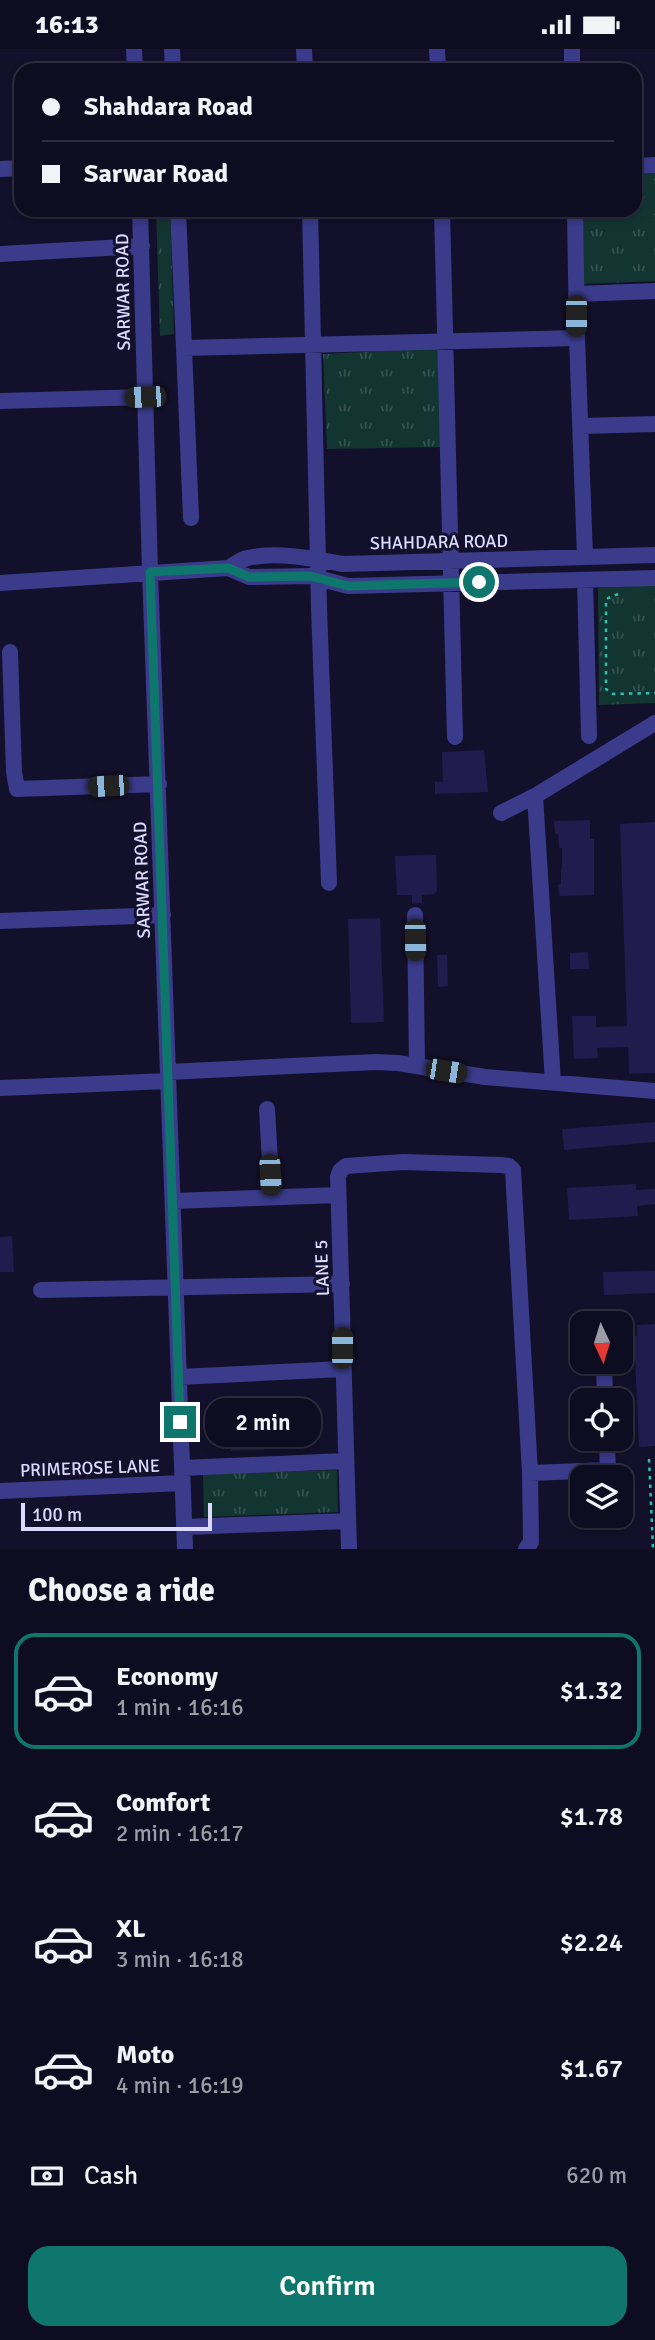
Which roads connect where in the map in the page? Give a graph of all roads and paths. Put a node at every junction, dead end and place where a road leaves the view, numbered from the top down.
1 (141, 217) edge
2 (178, 217) edge
3 (310, 217) edge
4 (442, 217) edge
5 (575, 217) edge
6 (142, 246) junction
7 (0, 254) edge
8 (655, 291) edge
9 (576, 294) junction
10 (577, 338) junction
11 (446, 342) junction
12 (314, 344) junction
13 (184, 348) junction
14 (145, 397) junction
15 (0, 401) edge
16 (655, 424) edge
17 (581, 426) junction
18 (191, 518) dead end
19 (655, 555) edge
20 (585, 557) junction
21 (317, 558) junction
22 (451, 562) junction
23 (228, 568) junction
24 (150, 572) junction
25 (318, 578) junction
26 (655, 578) edge
27 (585, 580) junction
28 (0, 583) edge
29 (452, 583) junction
30 (618, 594) dead end
31 (10, 652) dead end
32 (655, 693) edge
33 (655, 723) edge
34 (590, 736) dead end
35 (455, 737) dead end
36 (159, 784) junction
37 (535, 796) junction
38 (501, 813) dead end
39 (328, 883) dead end
40 (163, 915) junction
41 (415, 915) dead end
42 (0, 921) edge
43 (417, 1066) junction
44 (168, 1077) junction
45 (553, 1082) junction
46 (0, 1088) edge
47 (655, 1091) edge
48 (267, 1109) dead end
49 (338, 1195) junction
50 (271, 1197) junction
51 (173, 1201) junction
52 (342, 1284) junction
53 (176, 1289) junction
54 (41, 1290) dead end
55 (343, 1369) junction
56 (179, 1377) junction
57 (649, 1459) dead end
58 (345, 1461) junction
59 (530, 1473) junction
60 (570, 1473) edge
61 (182, 1476) junction
62 (0, 1491) edge
63 (348, 1521) junction
64 (184, 1527) junction
65 (185, 1549) edge
66 (349, 1549) edge
67 (526, 1549) edge
68 (653, 1549) edge

1 - 6 street, SARWAR ROAD
2 - 13 street
3 - 12 street
4 - 11 street
5 - 9 street
6 - 7 street
6 - 14 street, SARWAR ROAD
8 - 9 street
9 - 10 street
10 - 11 street
10 - 17 street
11 - 12 street
11 - 22 street
12 - 13 street
12 - 21 street
13 - 18 street
14 - 15 street
14 - 24 street, SARWAR ROAD
16 - 17 street
17 - 20 street
19 - 20 street, SHAHDARA ROAD
20 - 22 street, SHAHDARA ROAD
21 - 22 street, SHAHDARA ROAD
21 - 23 street, SHAHDARA ROAD
21 - 25 street
22 - 29 street
23 - 24 street, SHAHDARA ROAD
23 - 25 street, SHAHDARA ROAD
24 - 28 street, SHAHDARA ROAD
24 - 36 street, SARWAR ROAD
25 - 29 street, SHAHDARA ROAD
25 - 39 street
26 - 27 street, SHAHDARA ROAD
27 - 29 street, SHAHDARA ROAD
27 - 34 street
29 - 35 street
30 - 32 path
31 - 36 street
33 - 37 street
36 - 40 street, SARWAR ROAD
37 - 38 street
37 - 45 street
40 - 42 street
40 - 44 street, SARWAR ROAD
41 - 43 street
43 - 44 street
43 - 45 street
44 - 46 street
44 - 51 street, SARWAR ROAD
45 - 47 street
48 - 50 street
49 - 50 street
49 - 52 street, LANE 5
49 - 59 street
50 - 51 street
51 - 53 street, SARWAR ROAD
52 - 53 street
52 - 55 street, LANE 5
53 - 54 street
53 - 56 street, SARWAR ROAD
55 - 56 street
55 - 58 street, LANE 5
56 - 61 street, SARWAR ROAD
57 - 68 path
58 - 61 street, PRIMEROSE LANE
58 - 63 street, LANE 5
59 - 60 street
59 - 67 street
61 - 62 street, PRIMEROSE LANE
61 - 64 street, SARWAR ROAD
63 - 64 street
63 - 66 street, LANE 5
64 - 65 street, SARWAR ROAD

